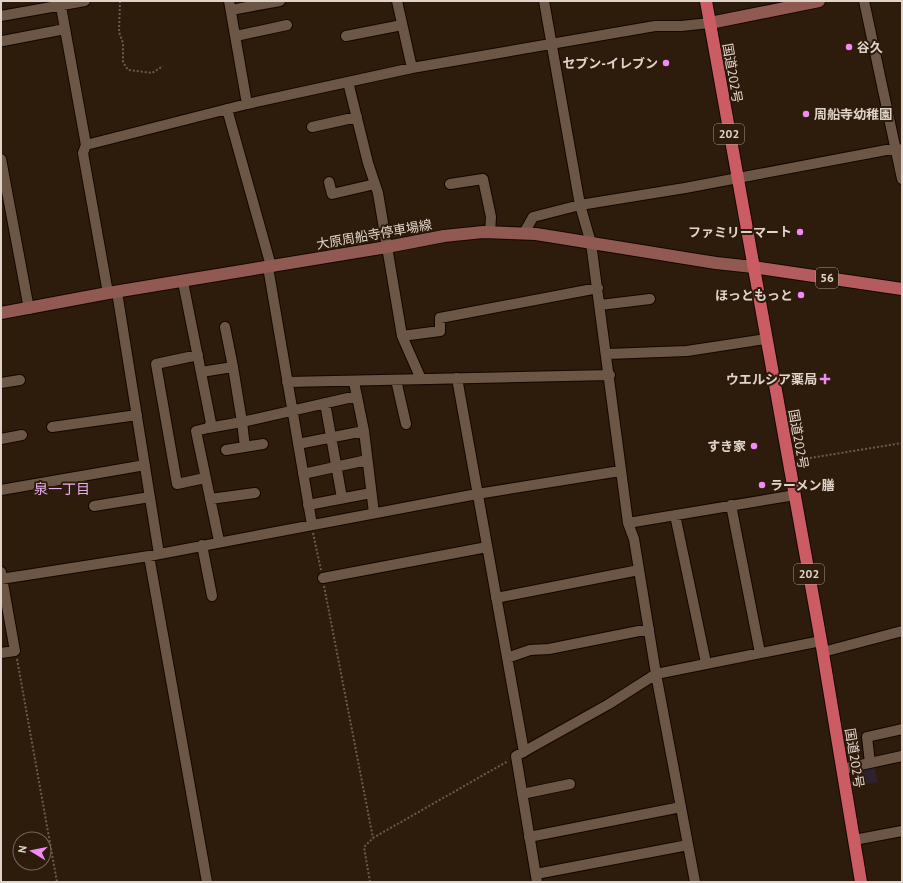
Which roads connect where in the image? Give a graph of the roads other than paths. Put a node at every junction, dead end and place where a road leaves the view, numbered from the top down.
1 (85, 1) edge
2 (280, 1) edge
3 (397, 1) edge
4 (544, 1) edge
5 (706, 1) edge
6 (818, 1) edge
7 (864, 1) edge
8 (60, 3) edge
9 (230, 5) edge
10 (1, 16) edge
11 (710, 23) junction
12 (287, 25) dead end
13 (402, 25) junction
14 (65, 29) junction
15 (236, 36) junction
16 (346, 36) dead end
17 (3, 41) dead end
18 (550, 43) junction
19 (412, 68) junction
20 (348, 82) junction
21 (247, 104) junction
22 (227, 109) junction
23 (357, 117) junction
24 (312, 127) dead end
25 (86, 145) junction
26 (897, 148) junction
27 (1, 159) edge
28 (737, 178) junction
29 (902, 179) edge
30 (329, 182) dead end
31 (375, 184) junction
32 (450, 184) dead end
33 (580, 205) junction
34 (490, 232) junction
35 (524, 233) junction
36 (591, 243) junction
37 (387, 247) junction
38 (270, 266) junction
39 (753, 267) junction
40 (183, 282) junction
41 (598, 288) junction
42 (902, 289) edge
43 (112, 293) junction
44 (650, 299) dead end
45 (600, 305) junction
46 (29, 308) junction
47 (1, 313) edge
48 (225, 327) dead end
49 (402, 336) junction
50 (766, 339) junction
51 (607, 354) junction
52 (198, 355) junction
53 (233, 367) junction
54 (201, 372) junction
55 (610, 375) junction
56 (457, 378) junction
57 (421, 379) junction
58 (20, 380) dead end
59 (396, 380) junction
60 (287, 382) junction
61 (354, 382) junction
62 (1, 383) edge
63 (357, 396) junction
64 (325, 403) junction
65 (292, 410) junction
66 (137, 416) junction
67 (242, 422) junction
68 (406, 424) dead end
69 (52, 427) dead end
70 (208, 428) junction
71 (364, 431) junction
72 (22, 435) dead end
73 (331, 438) junction
74 (1, 439) edge
75 (263, 444) dead end
76 (298, 444) junction
77 (245, 447) junction
78 (226, 450) dead end
79 (367, 460) junction
80 (145, 465) junction
81 (336, 467) junction
82 (620, 471) junction
83 (303, 474) junction
84 (206, 478) junction
85 (1, 490) edge
86 (255, 493) dead end
87 (371, 493) junction
88 (478, 494) junction
89 (795, 495) junction
90 (150, 497) junction
91 (342, 498) junction
92 (210, 500) junction
93 (308, 504) junction
94 (731, 505) junction
95 (94, 506) dead end
96 (374, 514) junction
97 (675, 515) junction
98 (628, 523) junction
99 (312, 525) junction
100 (219, 541) junction
101 (202, 545) junction
102 (487, 547) junction
103 (154, 555) junction
104 (639, 570) junction
105 (1, 577) edge
106 (323, 578) road end
107 (212, 596) dead end
108 (496, 598) junction
109 (649, 629) junction
110 (902, 631) edge
111 (822, 646) junction
112 (760, 652) junction
113 (1, 653) edge
114 (507, 658) junction
115 (706, 664) junction
116 (656, 674) junction
117 (902, 729) edge
118 (520, 754) junction
119 (902, 756) edge
120 (870, 763) junction
121 (842, 769) junction
122 (570, 784) dead end
123 (522, 794) junction
124 (681, 807) junction
125 (902, 831) edge
126 (529, 837) junction
127 (854, 840) junction
128 (688, 845) junction
129 (536, 878) edge
130 (207, 882) edge
131 (695, 882) edge
132 (861, 882) edge

1 - 8 street
2 - 9 street
3 - 13 street
4 - 18 street
5 - 11 highway, 国道202号 / 202
6 - 11 main road
7 - 26 street
8 - 10 street
8 - 14 street
9 - 15 street
11 - 18 street
11 - 28 highway, 国道202号 / 202
12 - 15 street
13 - 16 street
13 - 19 street
14 - 17 street
14 - 25 street
15 - 21 street
18 - 19 street
18 - 33 street
19 - 20 street
20 - 21 street
20 - 23 street
21 - 22 street
22 - 25 street
22 - 38 street
23 - 24 street
23 - 31 street
25 - 43 street
26 - 28 street
26 - 29 street
27 - 46 street
28 - 33 street
28 - 39 highway, 国道202号 / 202
30 - 31 street
31 - 37 street
32 - 34 street
33 - 35 street
33 - 36 street
34 - 35 main road, 大原周船寺停車場線
34 - 37 main road, 大原周船寺停車場線
35 - 36 main road, 大原周船寺停車場線
36 - 39 main road, 大原周船寺停車場線
36 - 41 street
37 - 38 main road, 大原周船寺停車場線
37 - 49 street
38 - 40 main road, 大原周船寺停車場線
38 - 60 street
39 - 42 main road, 56
39 - 50 highway, 国道202号 / 202
40 - 43 main road, 大原周船寺停車場線
40 - 52 street
41 - 45 street
41 - 49 street
43 - 46 main road, 大原周船寺停車場線
43 - 66 street
44 - 45 street
45 - 51 street
46 - 47 main road, 大原周船寺停車場線
48 - 53 street
49 - 57 street
50 - 51 street
50 - 89 highway, 国道202号 / 202
51 - 55 street
52 - 54 street
52 - 84 street
53 - 54 street
53 - 67 street
54 - 70 street
55 - 56 street
55 - 82 street
56 - 57 street
56 - 88 street
57 - 59 street
58 - 62 street
59 - 61 street
59 - 68 street
60 - 61 street
60 - 65 street
61 - 63 street
63 - 64 street
63 - 71 street
64 - 65 street
64 - 73 street
65 - 67 street
65 - 76 street
66 - 69 street
66 - 80 street
67 - 70 street
67 - 77 street
70 - 84 street
71 - 73 street
71 - 79 street
72 - 74 street
73 - 76 street
73 - 81 street
75 - 77 street
76 - 83 street
77 - 78 street
79 - 81 street
79 - 87 street
80 - 85 street
80 - 90 street
81 - 83 street
81 - 91 street
82 - 88 street
82 - 98 street
83 - 93 street
84 - 92 street
86 - 92 street
87 - 91 street
87 - 96 street
88 - 96 street
88 - 102 street
89 - 94 street
89 - 111 highway, 国道202号 / 202
90 - 95 street
90 - 103 street
91 - 93 street
92 - 100 street
93 - 99 street
94 - 97 street
94 - 112 street
96 - 99 street
97 - 98 street
97 - 115 street
98 - 104 street
99 - 100 street
100 - 101 street
101 - 103 street
101 - 107 street
102 - 106 street
102 - 108 street
103 - 105 street
103 - 130 street
104 - 108 street
104 - 109 street
105 - 113 street
108 - 114 street
109 - 114 street
109 - 116 street
110 - 111 street
111 - 112 street
111 - 121 highway, 国道202号 / 202
112 - 115 street
114 - 118 street
115 - 116 street
116 - 118 street
116 - 124 street
117 - 120 street
118 - 123 street
119 - 120 street
120 - 121 street
121 - 127 highway, 国道202号 / 202
122 - 123 street
123 - 126 street
124 - 126 street
124 - 128 street
125 - 127 street
126 - 129 street
127 - 132 highway, 国道202号 / 202
128 - 129 street
128 - 131 street

